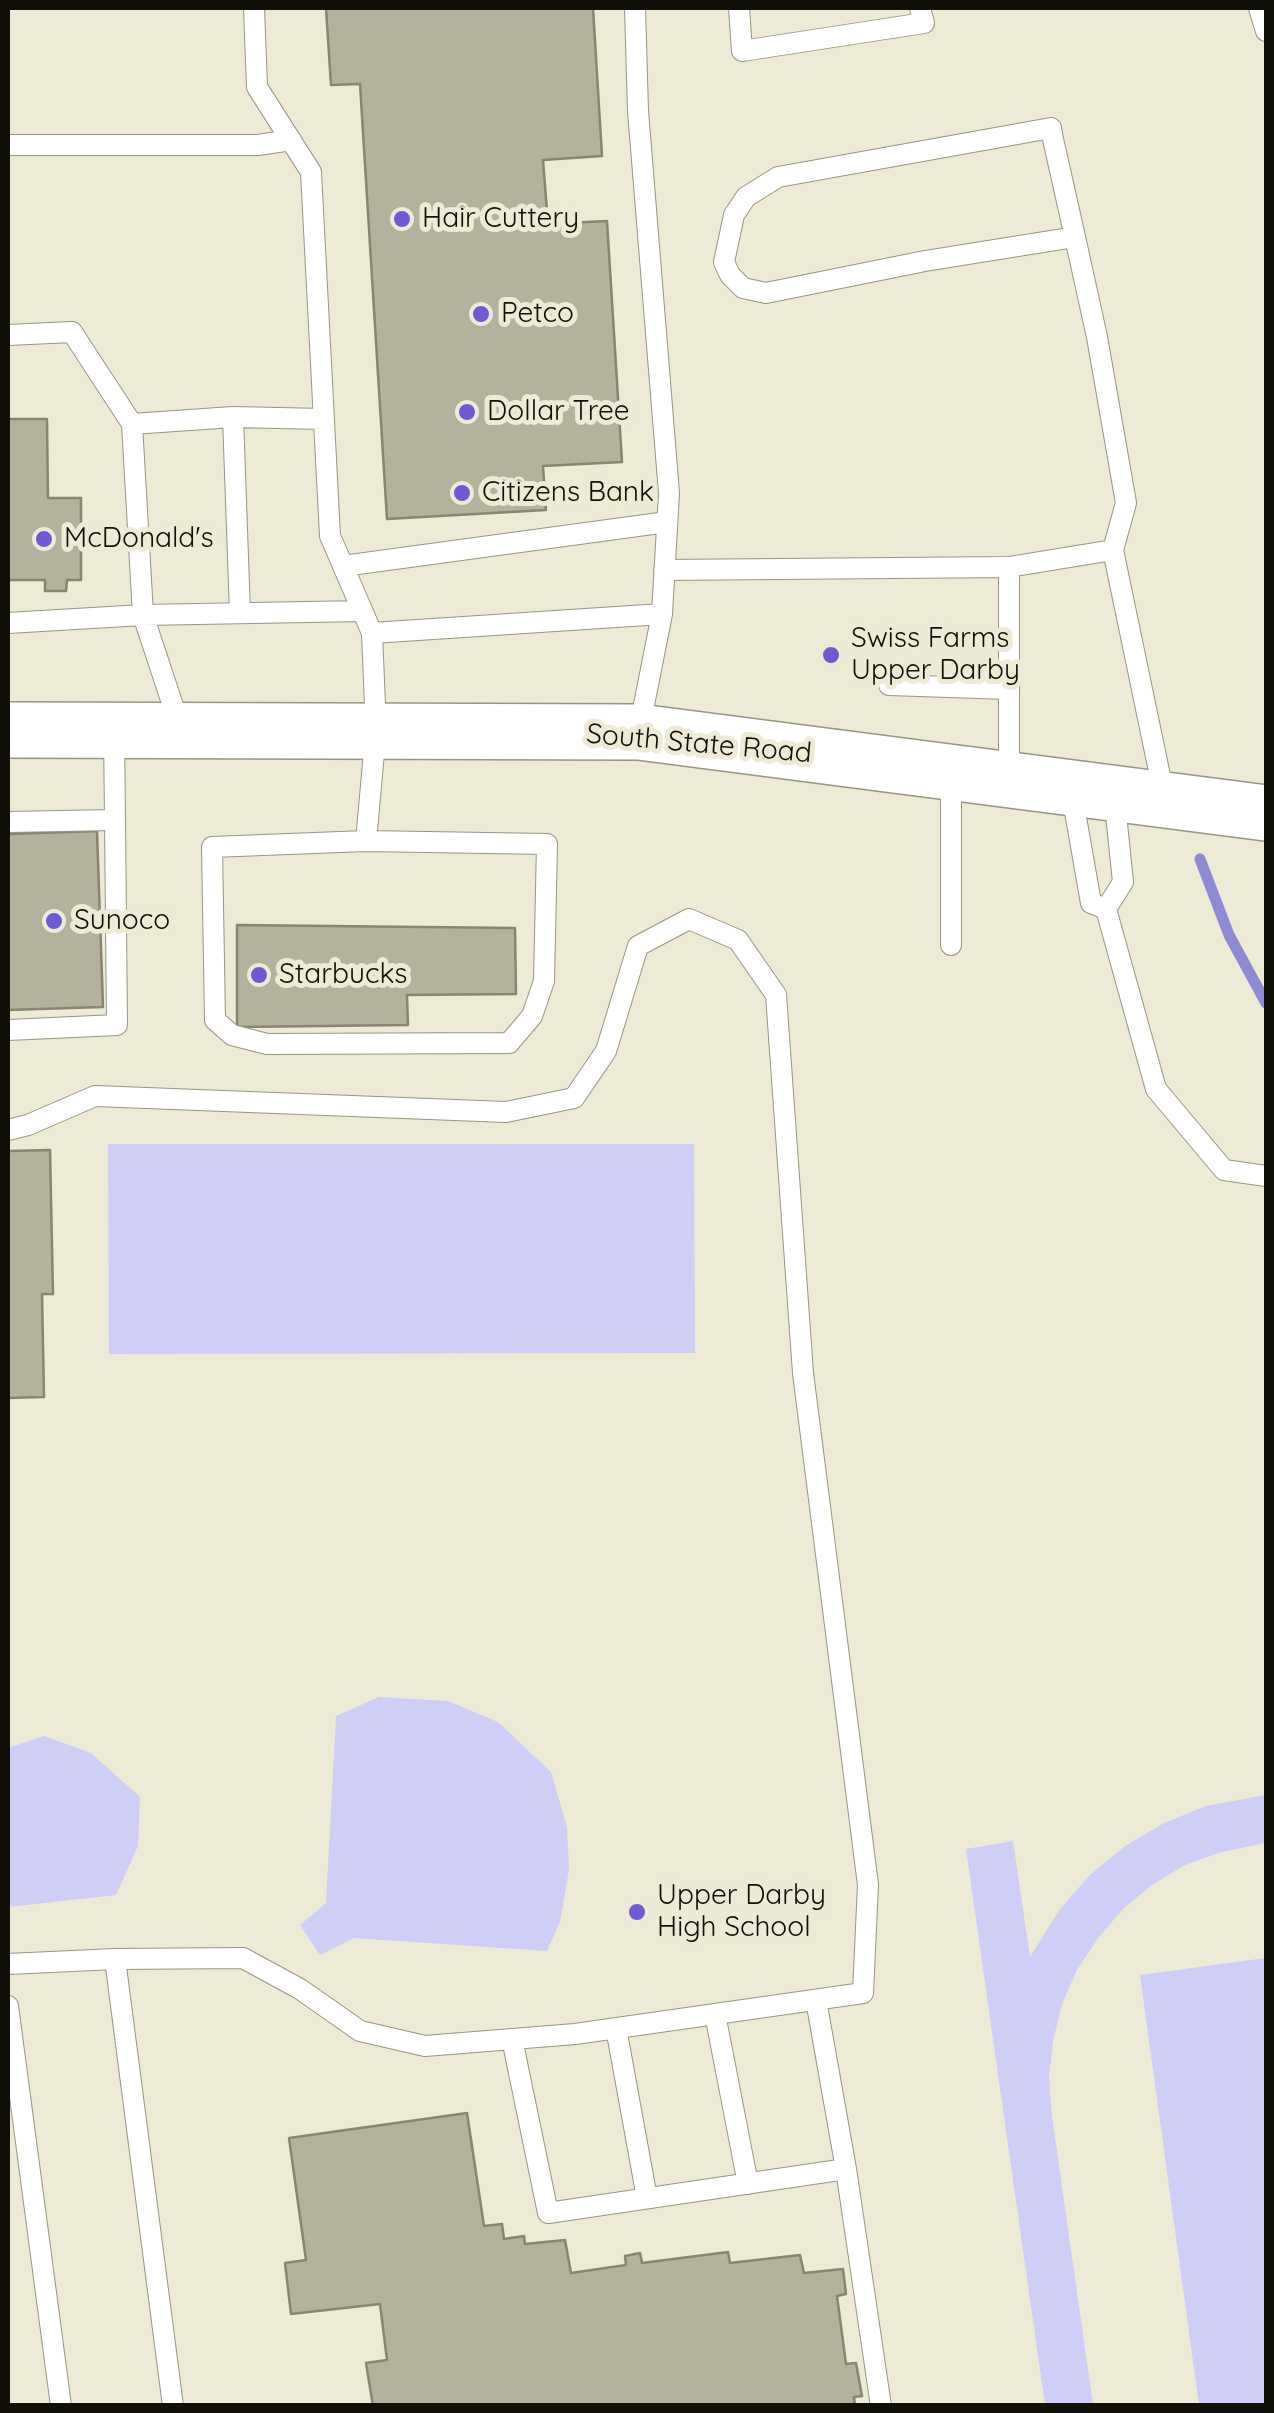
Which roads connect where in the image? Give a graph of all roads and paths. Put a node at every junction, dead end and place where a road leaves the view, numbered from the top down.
1 (254, 8) edge
2 (635, 8) edge
3 (739, 8) edge
4 (920, 8) edge
5 (1259, 8) edge
6 (1266, 31) edge
7 (291, 140) junction
8 (8, 146) edge
9 (1075, 237) junction
10 (8, 336) edge
11 (233, 417) junction
12 (324, 419) junction
13 (132, 424) junction
14 (667, 522) junction
15 (1113, 550) junction
16 (343, 566) junction
17 (1009, 568) junction
18 (664, 570) junction
19 (362, 611) junction
20 (240, 613) junction
21 (662, 614) junction
22 (143, 615) junction
23 (8, 623) edge
24 (372, 633) junction
25 (890, 685) dead end
26 (1009, 689) junction
27 (8, 730) edge
28 (114, 730) junction
29 (181, 730) junction
30 (376, 730) junction
31 (639, 732) junction
32 (952, 772) junction
33 (1009, 780) junction
34 (1117, 793) junction
35 (1266, 812) edge
36 (115, 820) junction
37 (8, 822) edge
38 (366, 841) junction
39 (1106, 909) junction
40 (950, 945) dead end
41 (8, 1030) edge
42 (8, 1130) edge
43 (1266, 1176) edge
44 (115, 1958) junction
45 (8, 1964) edge
46 (816, 2000) junction
47 (8, 2006) edge
48 (715, 2014) junction
49 (616, 2028) junction
50 (512, 2039) junction
51 (846, 2170) junction
52 (748, 2184) junction
53 (647, 2198) junction
54 (61, 2406) edge
55 (173, 2406) edge
56 (880, 2406) edge

1 - 7 lane
2 - 14 lane
3 - 4 lane
5 - 6 lane
7 - 8 lane
7 - 12 lane
9 - 9 lane
9 - 15 lane
10 - 13 lane
11 - 12 lane
11 - 13 lane
11 - 20 lane
12 - 16 lane
13 - 22 lane
14 - 16 lane
14 - 18 lane
15 - 17 lane
15 - 34 lane
16 - 19 lane
17 - 18 lane
17 - 26 lane
18 - 21 lane
19 - 20 lane
19 - 24 lane
20 - 22 lane
21 - 24 lane
21 - 31 lane
22 - 23 lane
22 - 29 lane
24 - 30 lane
25 - 26 lane
26 - 33 lane
27 - 28 main road, South State Road
28 - 29 main road, South State Road
28 - 36 lane
29 - 30 main road, South State Road
30 - 31 main road, South State Road
30 - 38 lane
31 - 32 main road, South State Road
32 - 33 main road, South State Road
32 - 40 lane
33 - 34 main road, South State Road
34 - 35 main road, South State Road
34 - 39 lane
34 - 39 lane
36 - 37 lane
36 - 41 lane
38 - 38 lane
39 - 43 lane
42 - 46 lane
44 - 45 lane
44 - 50 lane
44 - 55 lane
46 - 48 lane
46 - 51 lane
47 - 54 lane
48 - 49 lane
48 - 52 lane
49 - 50 lane
49 - 53 lane
50 - 53 lane
51 - 52 lane
51 - 56 lane
52 - 53 lane

